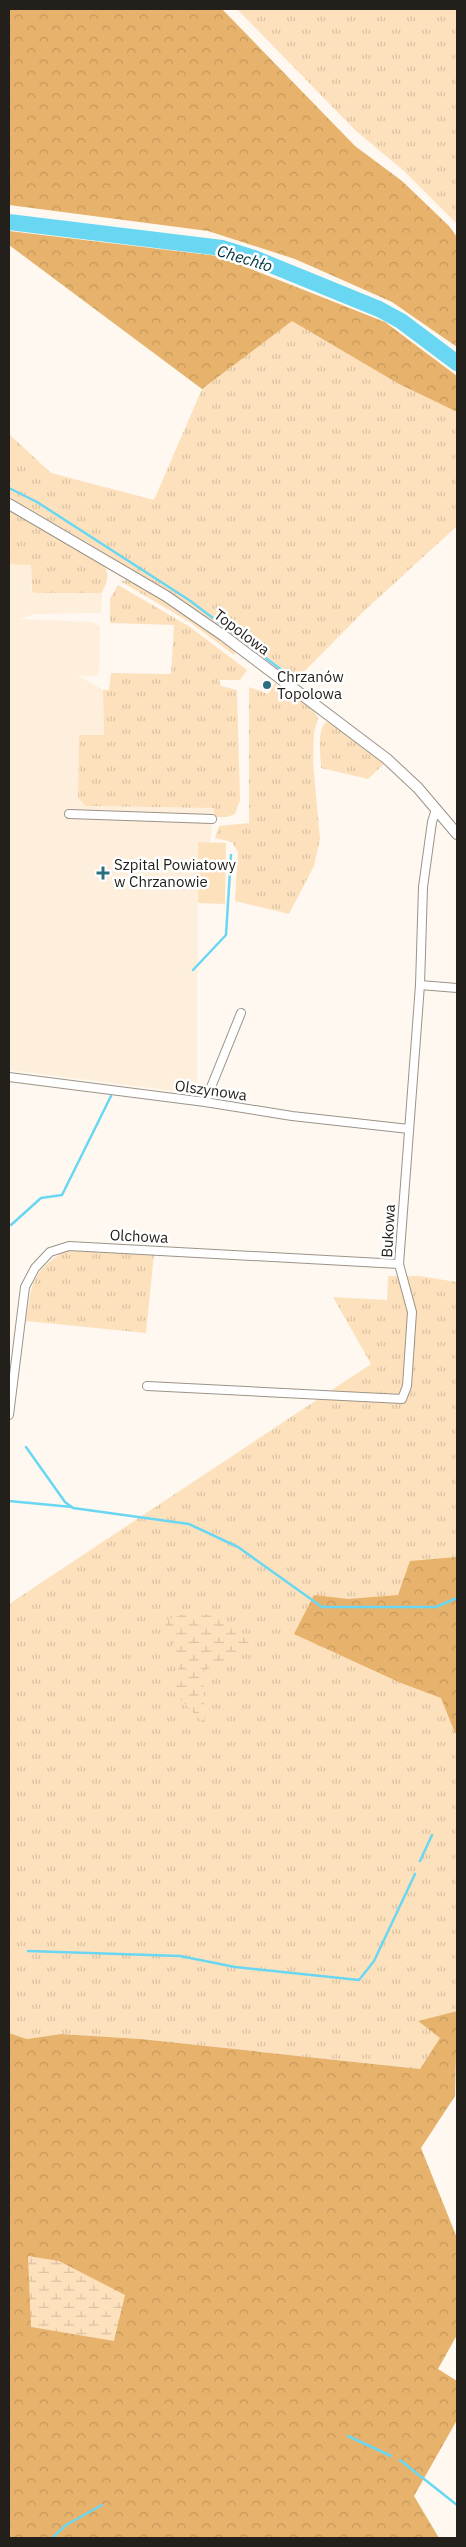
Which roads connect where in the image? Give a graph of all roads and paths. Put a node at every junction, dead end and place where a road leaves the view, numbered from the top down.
1 (9, 504) edge
2 (436, 809) junction
3 (69, 814) dead end
4 (212, 819) dead end
5 (457, 834) edge
6 (420, 985) junction
7 (457, 988) edge
8 (241, 1013) dead end
9 (9, 1077) edge
10 (205, 1102) junction
11 (409, 1129) junction
12 (399, 1264) junction
13 (147, 1386) dead end
14 (9, 1415) edge

1 - 2 street, Topolowa
2 - 5 street, Topolowa
2 - 6 street, Bukowa
3 - 4 street
6 - 7 street
6 - 11 street, Bukowa
8 - 10 street
9 - 10 street, Olszynowa
10 - 11 street, Olszynowa
11 - 12 street, Bukowa
12 - 13 street, Bukowa
12 - 14 street, Olchowa

